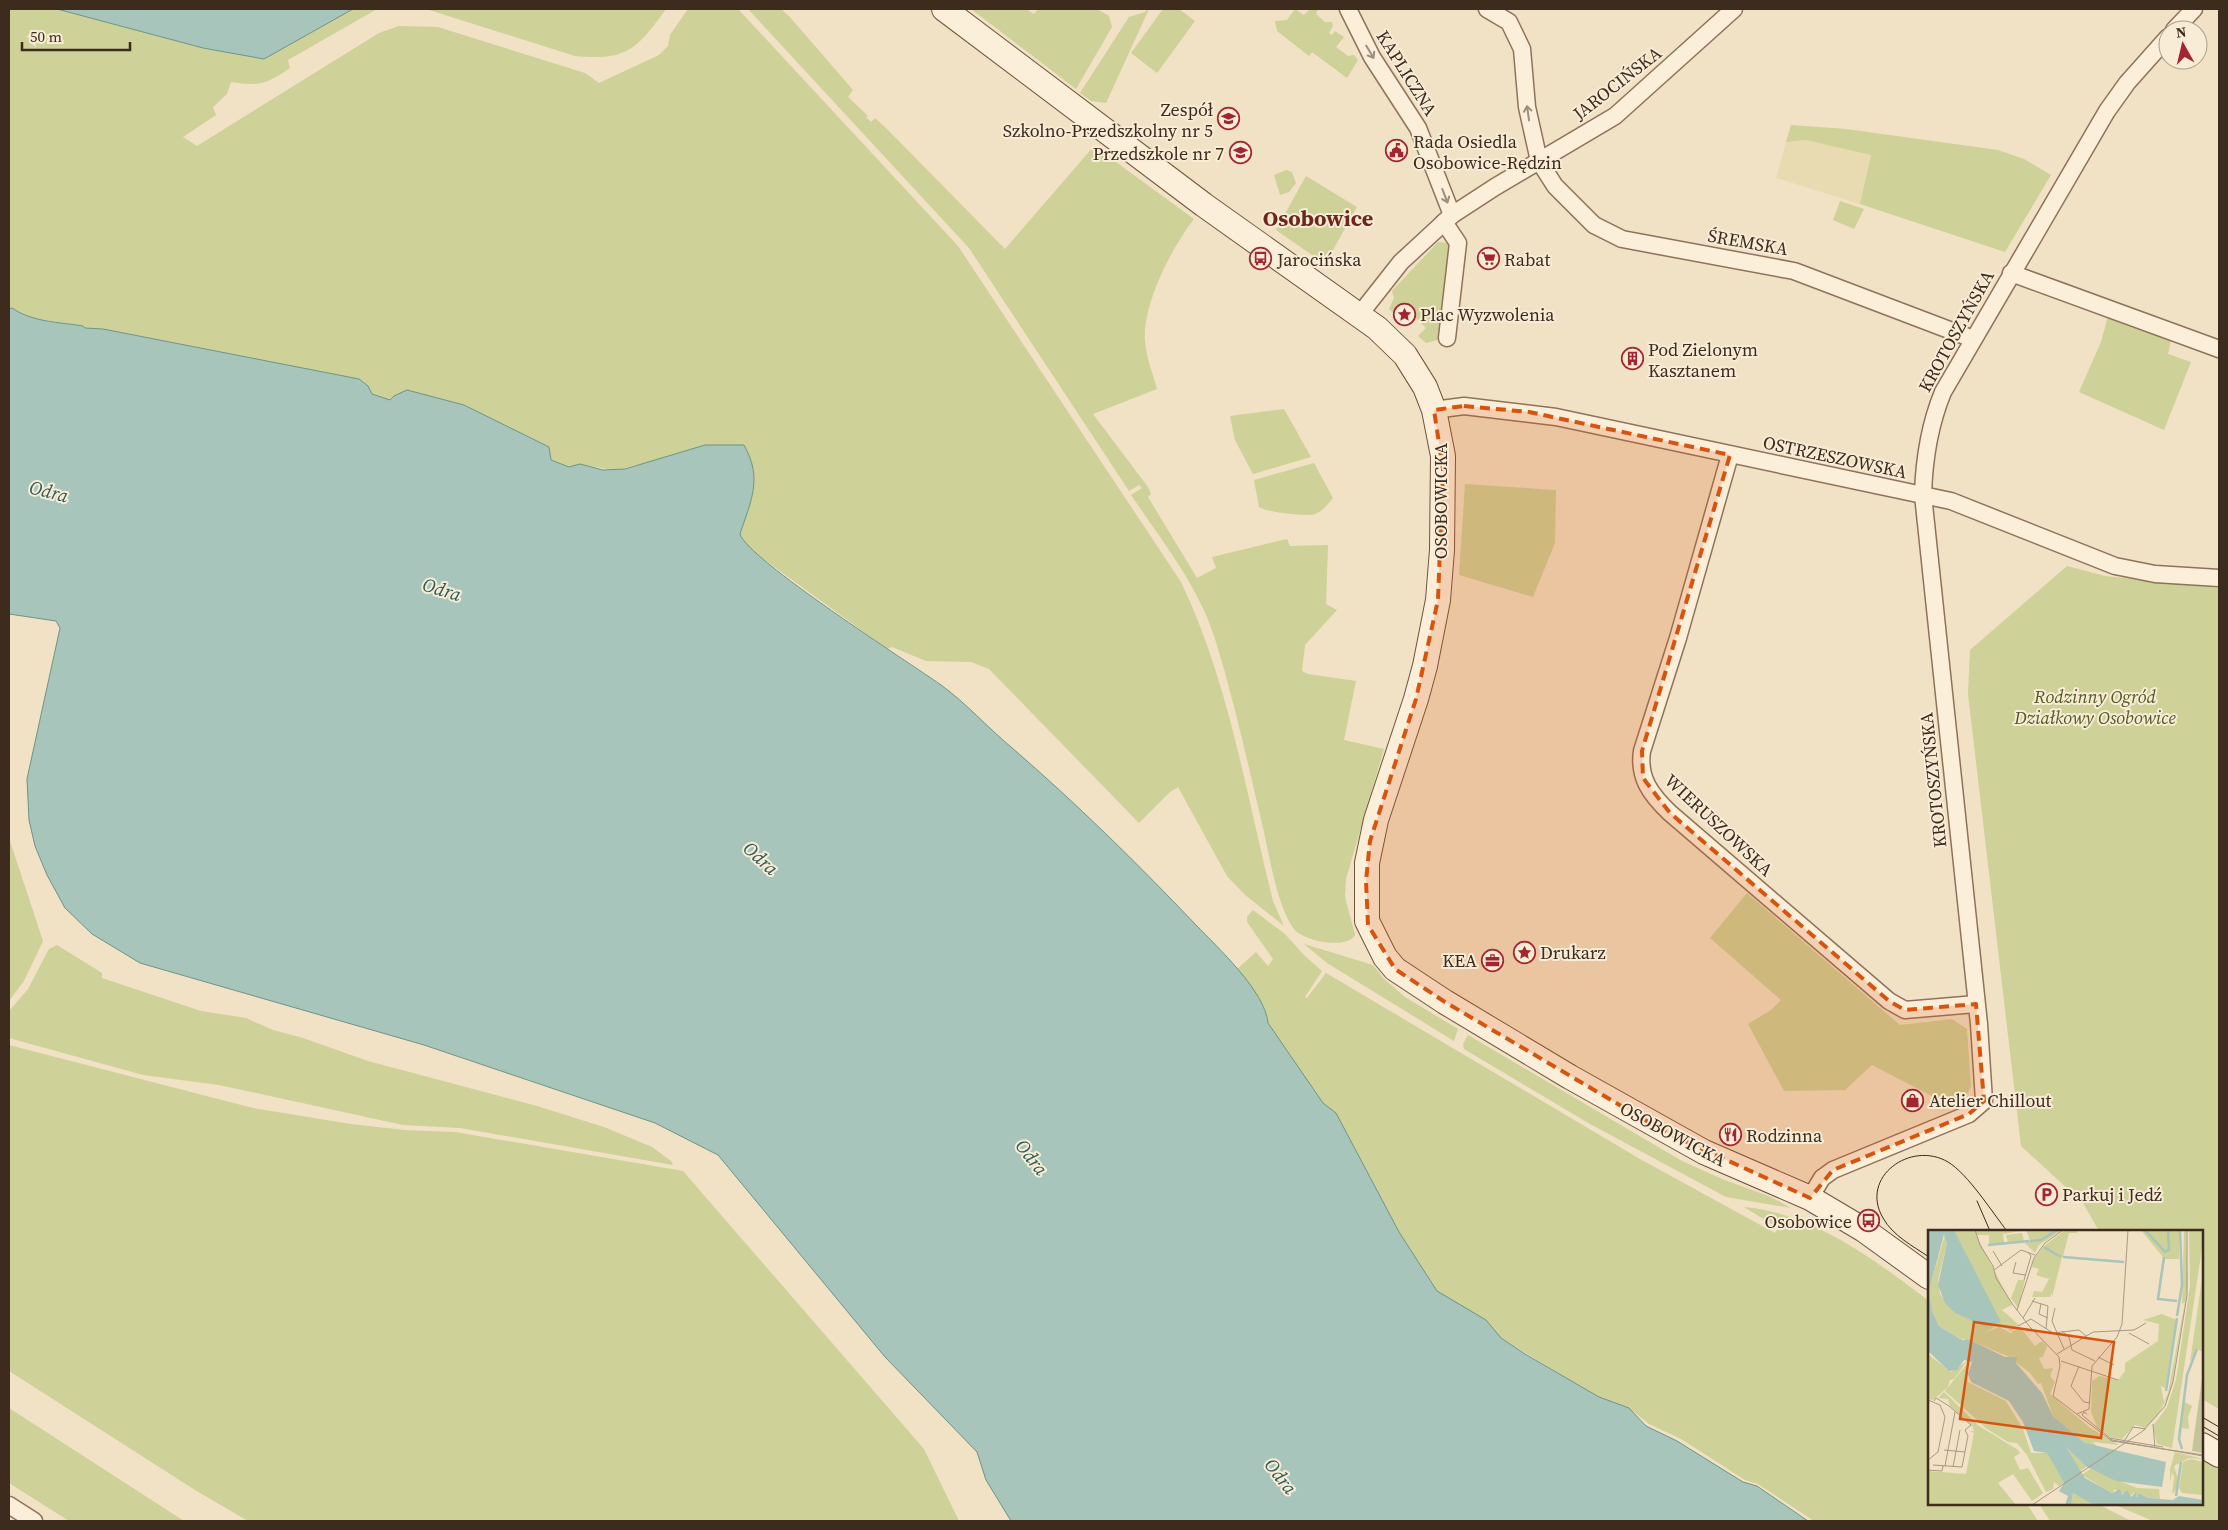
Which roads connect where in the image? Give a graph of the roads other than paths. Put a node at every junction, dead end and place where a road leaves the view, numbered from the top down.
1 (944, 9) edge
2 (1348, 9) edge
3 (1487, 9) edge
4 (1734, 9) edge
5 (2194, 9) edge
6 (2184, 20) edge
7 (2158, 48) edge
8 (1540, 161) junction
9 (1448, 219) junction
10 (2011, 273) junction
11 (1360, 314) junction
12 (1447, 338) dead end
13 (1973, 339) junction
14 (2219, 350) edge
15 (1434, 410) junction
16 (1730, 455) junction
17 (1923, 495) junction
18 (2219, 578) edge
19 (1976, 1004) junction
20 (1810, 1198) junction
21 (1928, 1276) edge
22 (2203, 1446) edge
23 (2219, 1455) edge
24 (9, 1505) edge
25 (34, 1521) edge

1 - 11 street, OSOBOWICKA
2 -> 9 street, KAPLICZNA
8 -> 3 street, ŚREMSKA
4 - 8 street, JAROCIŃSKA
5 - 6 street
7 - 10 street, KROTOSZYŃSKA
8 - 9 street, JAROCIŃSKA
8 - 13 street, ŚREMSKA
9 - 11 street, JAROCIŃSKA
9 - 12 street
10 - 13 street, KROTOSZYŃSKA
10 - 14 street, KROTOSZYŃSKA
11 - 15 street, OSOBOWICKA
13 - 17 street, KROTOSZYŃSKA
15 - 16 street, OSTRZESZOWSKA
15 - 20 street, OSOBOWICKA
16 - 17 street, OSTRZESZOWSKA
16 - 19 street, WIERUSZOWSKA
17 - 18 street, OSTRZESZOWSKA
17 - 19 street, KROTOSZYŃSKA
19 - 20 street, KROTOSZYŃSKA
20 - 21 street, OSOBOWICKA
22 - 23 street
24 - 25 street

